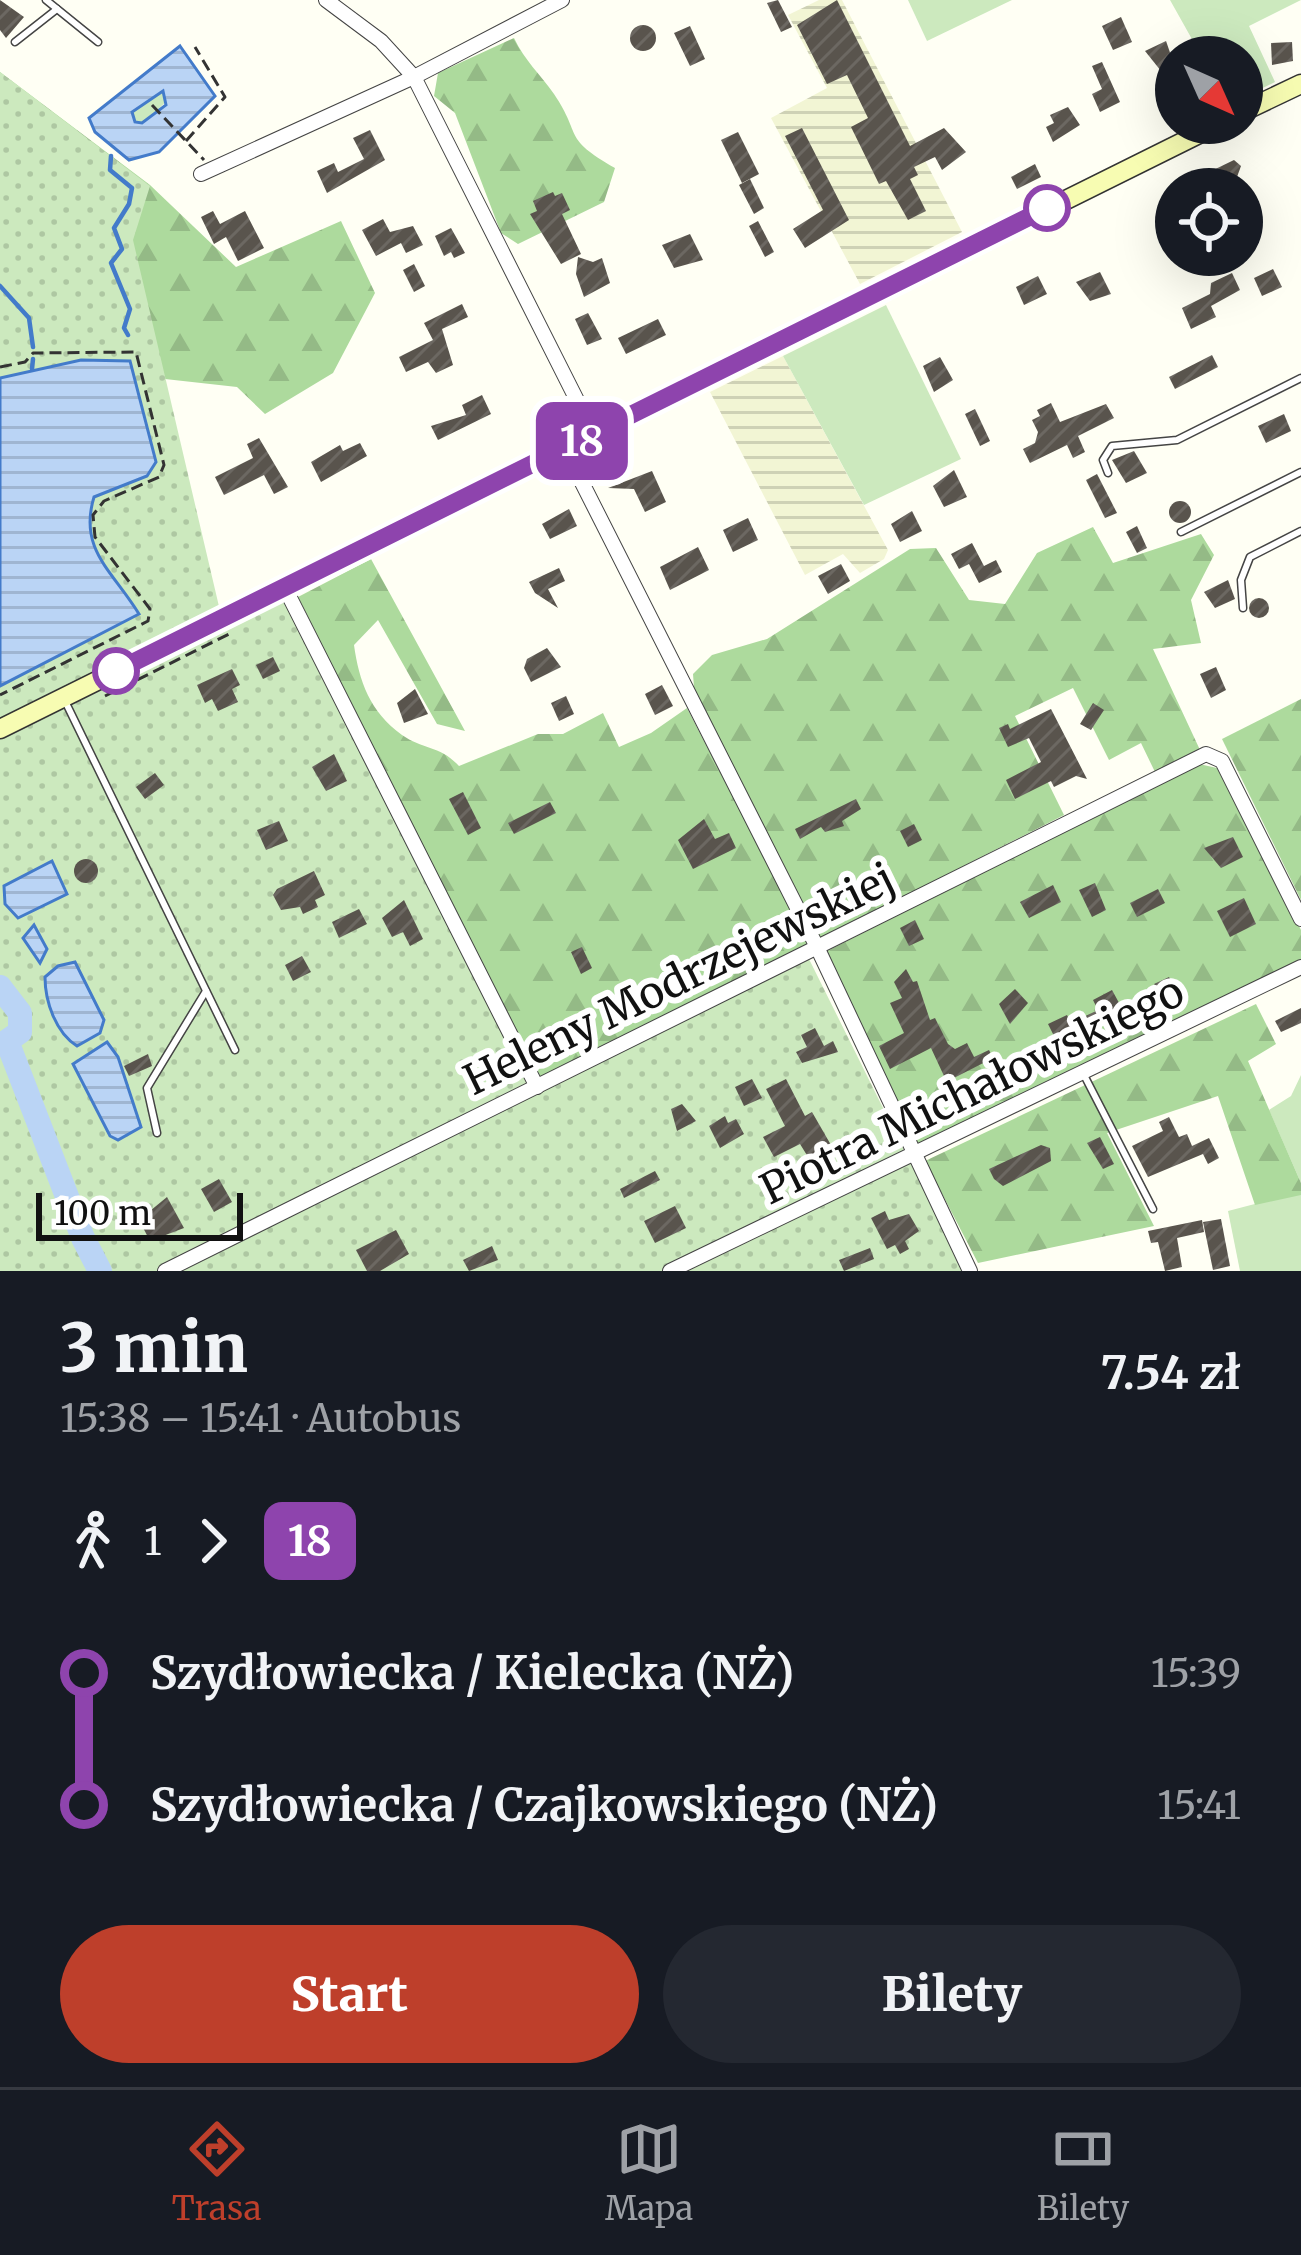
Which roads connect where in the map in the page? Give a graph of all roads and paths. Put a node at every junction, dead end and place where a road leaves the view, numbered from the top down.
1 (46, 0) edge
2 (326, 0) edge
3 (562, 0) edge
4 (57, 9) junction
5 (15, 42) dead end
6 (98, 42) dead end
7 (195, 47) dead end
8 (414, 76) junction
9 (1301, 84) edge
10 (1263, 102) edge
11 (152, 105) dead end
12 (186, 141) junction
13 (1178, 144) edge
14 (206, 171) joint
15 (0, 359) edge
16 (2, 367) edge
17 (1301, 378) edge
18 (594, 434) junction
19 (566, 449) junction
20 (1108, 472) dead end
21 (1301, 472) edge
22 (1301, 531) edge
23 (1180, 532) dead end
24 (285, 587) junction
25 (1244, 608) dead end
26 (0, 695) edge
27 (63, 698) junction
28 (0, 729) edge
29 (1301, 919) edge
30 (817, 947) junction
31 (1301, 967) edge
32 (206, 991) junction
33 (235, 1050) dead end
34 (1084, 1075) junction
35 (536, 1087) junction
36 (157, 1133) dead end
37 (917, 1156) junction
38 (1154, 1209) dead end
39 (165, 1271) edge
40 (670, 1271) edge
41 (970, 1271) edge

1 - 4 lane
2 - 8 street
3 - 8 street
4 - 5 lane
4 - 6 lane
7 - 12 path
8 - 14 street
8 - 18 street
9 - 10 street
11 - 12 path
12 - 14 path
13 - 18 street
15 - 16 path
16 - 26 path
17 - 20 lane
18 - 19 street
19 - 24 street
19 - 30 street
21 - 23 lane
22 - 25 lane
24 - 27 street
24 - 35 street
27 - 28 street
27 - 32 lane
29 - 30 street, Heleny Modrzejewskiej
30 - 35 street, Heleny Modrzejewskiej
30 - 37 street
31 - 34 street, Piotra Michałowskiego
32 - 33 lane
32 - 36 lane
34 - 37 street, Piotra Michałowskiego
34 - 38 lane
35 - 39 street, Heleny Modrzejewskiej
37 - 40 street, Piotra Michałowskiego
37 - 41 street

